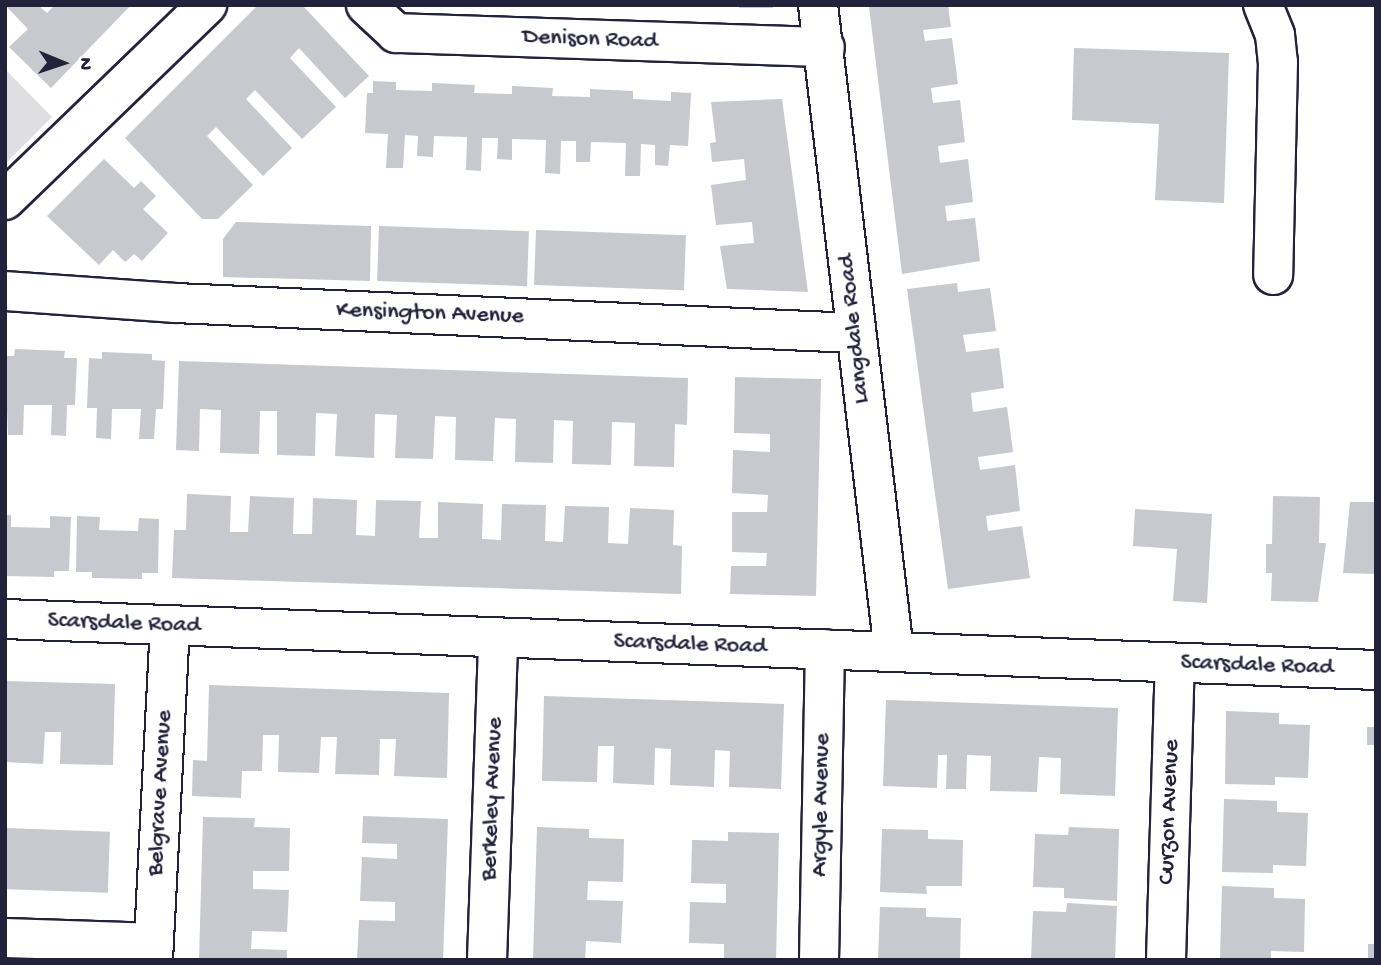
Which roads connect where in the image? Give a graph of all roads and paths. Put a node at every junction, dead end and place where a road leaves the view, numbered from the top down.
1 (207, 5) edge
2 (366, 5) edge
3 (818, 5) edge
4 (1263, 5) edge
5 (825, 47) junction
6 (5, 200) edge
7 (1273, 275) dead end
8 (5, 291) edge
9 (855, 332) junction
10 (5, 619) edge
11 (170, 626) junction
12 (498, 638) junction
13 (825, 649) junction
14 (894, 652) junction
15 (1175, 663) junction
16 (1376, 670) edge
17 (5, 938) edge
18 (153, 951) edge
19 (487, 960) edge
20 (819, 960) edge
21 (1166, 960) edge

1 - 6 street
2 - 5 street, Denison Road
3 - 5 street, Langdale Road
4 - 7 street
5 - 9 street, Langdale Road
8 - 9 street, Kensington Avenue
9 - 14 street, Langdale Road
10 - 11 street, Scarsdale Road
11 - 12 street, Scarsdale Road
11 - 18 street, Belgrave Avenue
12 - 13 street, Scarsdale Road
12 - 19 street, Berkeley Avenue
13 - 14 street, Scarsdale Road
13 - 20 street, Argyle Avenue
14 - 15 street, Scarsdale Road
15 - 16 street, Scarsdale Road
15 - 21 street, Curzon Avenue
17 - 18 street

